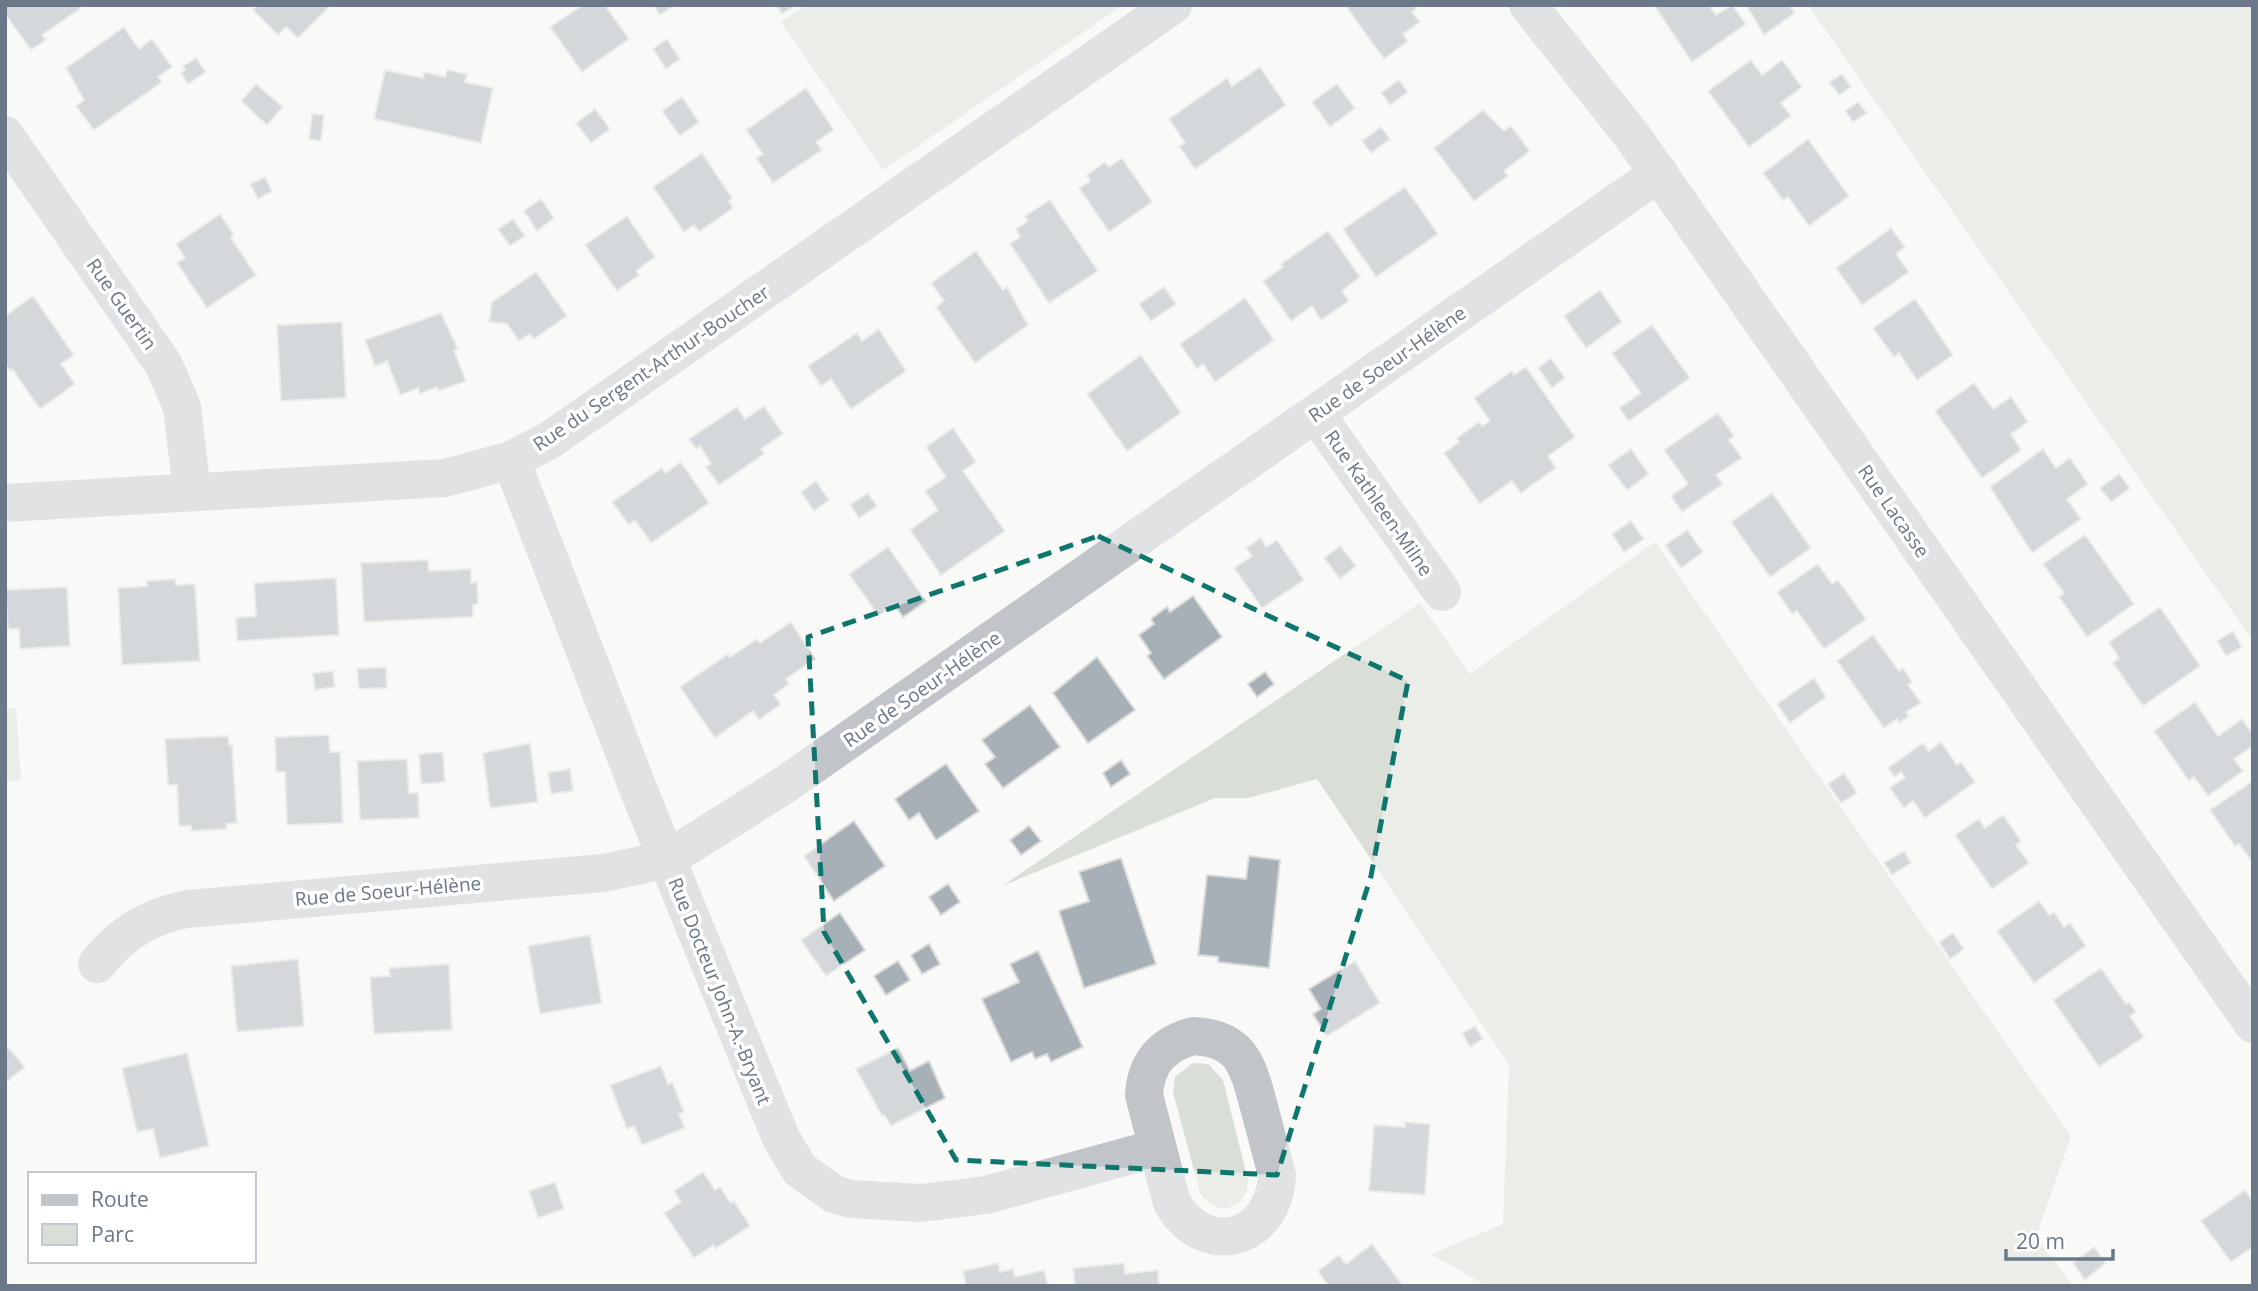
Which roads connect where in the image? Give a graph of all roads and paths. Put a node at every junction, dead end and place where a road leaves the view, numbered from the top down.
1 (1173, 5) edge
2 (1528, 5) edge
3 (5, 135) edge
4 (1658, 173) junction
5 (1316, 414) junction
6 (511, 460) junction
7 (192, 492) junction
8 (5, 503) edge
9 (1442, 592) dead end
10 (665, 858) junction
11 (97, 964) dead end
12 (2253, 1024) edge
13 (1157, 1149) junction

1 - 6 street, Rue du Sergent-Arthur-Boucher
2 - 4 street, Rue Lacasse
3 - 7 street, Rue Guertin
4 - 5 street, Rue de Soeur-Hélène
4 - 12 street, Rue Lacasse
5 - 9 street, Rue Kathleen-Milne
5 - 10 street, Rue de Soeur-Hélène
6 - 7 street, Rue du Sergent-Arthur-Boucher
6 - 10 street, Rue Docteur John-A.-Bryant
7 - 8 street, Rue du Sergent-Arthur-Boucher
10 - 11 street, Rue de Soeur-Hélène
10 - 13 street, Rue Docteur John-A.-Bryant
13 - 13 street

